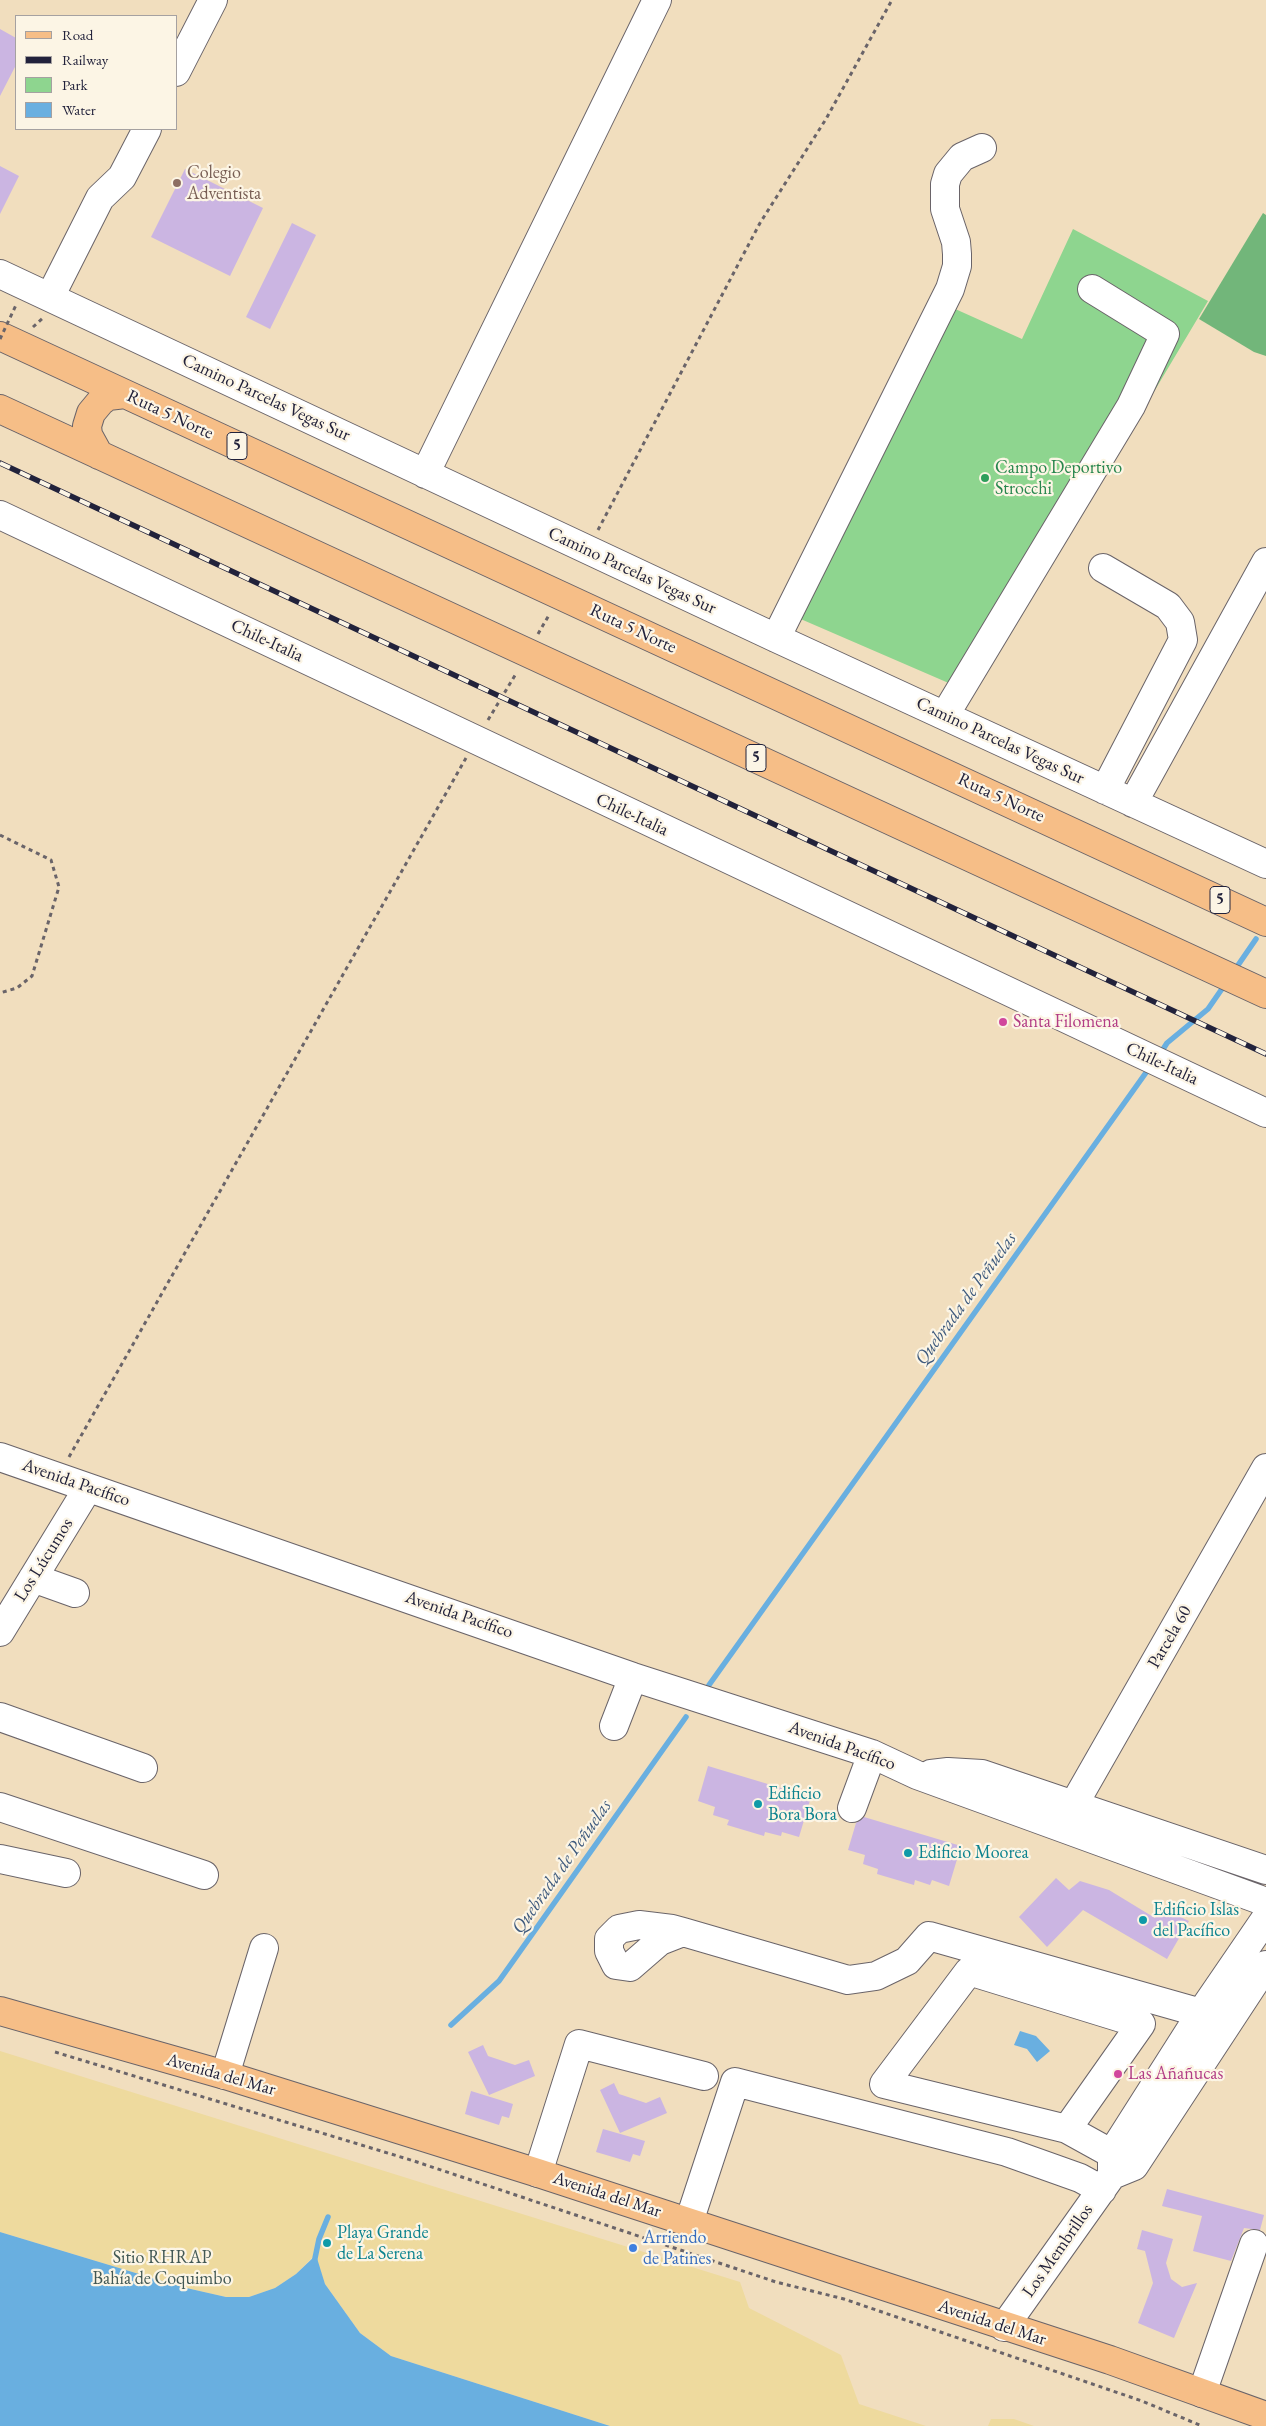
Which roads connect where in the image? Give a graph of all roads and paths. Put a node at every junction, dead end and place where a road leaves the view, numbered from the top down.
1 (213, 0) edge
2 (657, 0) edge
3 (178, 68) edge
4 (146, 130) edge
5 (982, 148) dead end
6 (0, 274) edge
7 (1092, 289) dead end
8 (50, 297) junction
9 (17, 303) dead end
10 (0, 338) edge
11 (125, 394) junction
12 (0, 409) edge
13 (99, 455) junction
14 (425, 474) junction
15 (0, 515) edge
16 (1266, 562) edge
17 (1103, 568) dead end
18 (776, 638) junction
19 (945, 715) junction
20 (1105, 790) junction
21 (1133, 803) junction
22 (0, 835) edge
23 (1266, 864) edge
24 (1266, 922) edge
25 (0, 993) edge
26 (1266, 994) edge
27 (1266, 1113) edge
28 (0, 1457) edge
29 (1266, 1468) edge
30 (88, 1488) junction
31 (33, 1578) junction
32 (75, 1593) dead end
33 (0, 1632) edge
34 (633, 1677) junction
35 (0, 1717) edge
36 (614, 1726) dead end
37 (872, 1754) junction
38 (143, 1768) dead end
39 (917, 1775) junction
40 (1073, 1806) junction
41 (0, 1807) edge
42 (852, 1808) dead end
43 (0, 1859) edge
44 (1266, 1870) edge
45 (66, 1873) dead end
46 (204, 1875) dead end
47 (1266, 1902) edge
48 (1266, 1918) edge
49 (683, 1932) dead end
50 (264, 1948) dead end
51 (1264, 1971) edge
52 (0, 2011) edge
53 (1201, 2013) junction
54 (1225, 2028) junction
55 (47, 2050) dead end
56 (225, 2076) junction
57 (704, 2076) dead end
58 (1067, 2129) junction
59 (1115, 2171) junction
60 (538, 2173) junction
61 (689, 2222) junction
62 (1254, 2244) dead end
63 (1004, 2327) junction
64 (1202, 2393) junction
65 (1266, 2416) edge
66 (1202, 2426) edge

1 - 3 street
2 - 14 street
4 - 8 street
5 - 18 street
6 - 8 street, Camino Parcelas Vegas Sur
7 - 19 street
8 - 14 street, Camino Parcelas Vegas Sur
9 - 10 path, bridge
10 - 11 main road, Ruta 5 Norte / 5
11 - 13 main road
11 - 24 main road, Ruta 5 Norte / 5
12 - 13 main road, 5
13 - 26 main road, 5
14 - 18 street, Camino Parcelas Vegas Sur
15 - 27 street, Chile-Italia
16 - 21 street
17 - 20 street
18 - 19 street, Camino Parcelas Vegas Sur
19 - 20 street, Camino Parcelas Vegas Sur
20 - 21 street, Camino Parcelas Vegas Sur
21 - 23 street, Camino Parcelas Vegas Sur
22 - 25 path
28 - 30 street, Avenida Pacífico
29 - 40 street, Parcela 60
30 - 31 street, Los Lúcumos
30 - 34 street, Avenida Pacífico
31 - 32 street
31 - 33 street, Los Lúcumos
34 - 36 street
34 - 37 street, Avenida Pacífico
35 - 38 street
37 - 39 street, Avenida Pacífico
37 - 42 street
39 - 40 street, Avenida Pacífico
39 - 47 street, Avenida Pacífico
40 - 44 street, Avenida Pacífico
41 - 46 street
43 - 45 street
48 - 53 street, Los Membrillos
49 - 53 street
50 - 56 street
51 - 54 street, Los Membrillos
52 - 56 main road, Avenida del Mar
53 - 54 street
53 - 59 street, Los Membrillos
54 - 59 street, Los Membrillos
55 - 66 path
56 - 60 main road, Avenida del Mar
57 - 60 street
58 - 58 street
58 - 59 street
59 - 61 street
59 - 63 street, Los Membrillos
60 - 61 main road, Avenida del Mar
61 - 63 main road, Avenida del Mar
62 - 64 street
63 - 64 main road, Avenida del Mar
64 - 65 main road, Avenida del Mar

